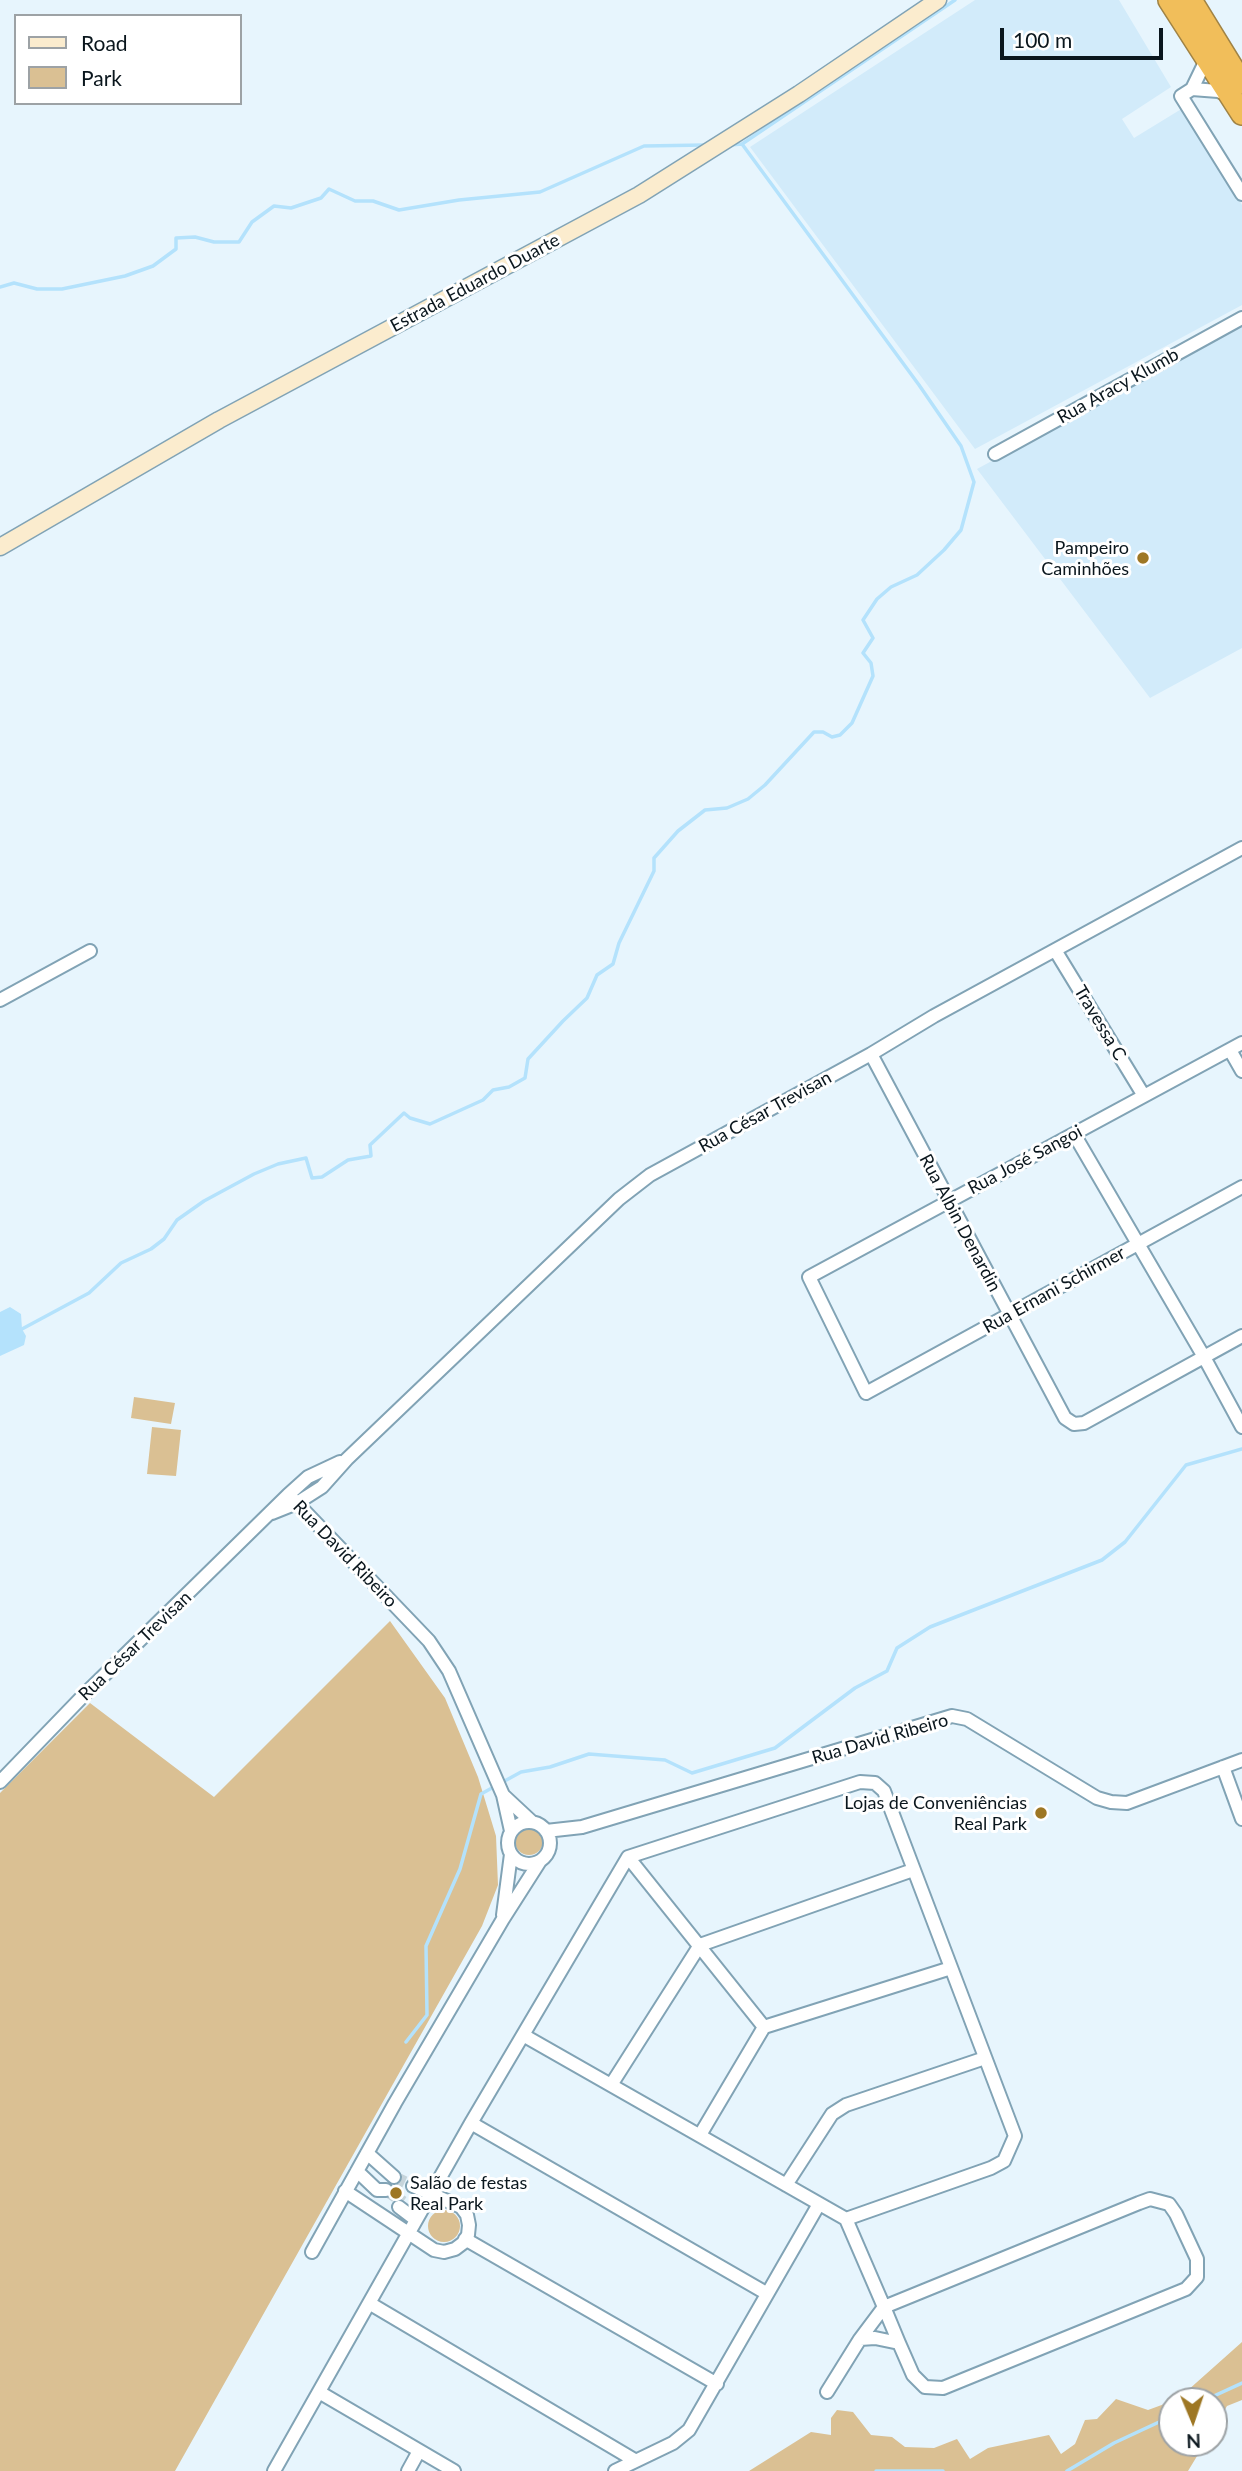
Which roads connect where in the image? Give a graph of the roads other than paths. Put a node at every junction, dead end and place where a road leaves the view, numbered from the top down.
1 (938, 0) edge
2 (1169, 0) edge
3 (1191, 0) edge
4 (1208, 58) junction
5 (1239, 89) edge
6 (1187, 92) junction
7 (1242, 194) edge
8 (1242, 318) edge
9 (995, 454) dead end
10 (0, 547) edge
11 (1242, 848) edge
12 (1055, 950) junction
13 (90, 951) dead end
14 (0, 1000) edge
15 (1242, 1043) edge
16 (1230, 1050) junction
17 (871, 1054) junction
18 (1242, 1071) edge
19 (1144, 1096) junction
20 (1074, 1134) junction
21 (1242, 1187) edge
22 (949, 1201) junction
23 (1138, 1244) junction
24 (1009, 1314) junction
25 (1242, 1336) edge
26 (1204, 1357) junction
27 (866, 1393) joint
28 (1242, 1427) edge
29 (292, 1499) junction
30 (1242, 1760) edge
31 (1223, 1767) junction
32 (0, 1782) edge
33 (503, 1795) junction
34 (1242, 1819) edge
35 (532, 1822) junction
36 (582, 1827) junction
37 (511, 1831) junction
38 (546, 1831) junction
39 (550, 1847) junction
40 (511, 1854) junction
41 (628, 1857) junction
42 (540, 1861) junction
43 (913, 1870) junction
44 (503, 1919) junction
45 (700, 1945) junction
46 (951, 1968) junction
47 (764, 2027) junction
48 (523, 2035) junction
49 (985, 2058) junction
50 (611, 2085) junction
51 (471, 2123) junction
52 (699, 2135) junction
53 (367, 2153) junction
54 (357, 2171) junction
55 (394, 2177) tunnel mouth
56 (786, 2185) junction
57 (412, 2186) tunnel mouth
58 (345, 2191) junction
59 (382, 2192) tunnel mouth
60 (432, 2193) junction
61 (820, 2204) junction
62 (401, 2205) tunnel mouth
63 (418, 2217) junction
64 (846, 2219) junction
65 (408, 2233) junction
66 (465, 2239) junction
67 (312, 2252) dead end
68 (766, 2294) junction
69 (369, 2302) junction
70 (884, 2307) junction
71 (860, 2339) junction
72 (899, 2343) junction
73 (717, 2384) junction
74 (319, 2392) junction
75 (828, 2392) dead end
76 (419, 2451) junction
77 (636, 2461) junction
78 (274, 2471) edge
79 (408, 2471) edge
80 (454, 2471) edge
81 (615, 2471) edge

1 - 10 street, Estrada Eduardo Duarte
2 - 4 highway
3 - 5 highway
4 - 5 highway
4 - 6 street
5 - 6 street
6 - 7 street
8 - 9 street, Rua Aracy Klumb
11 - 12 street, Rua César Trevisan
12 - 17 street, Rua César Trevisan
12 - 19 street, Travessa C
13 - 14 street
15 - 16 street, Rua José Sangoi
16 - 18 street
16 - 19 street, Rua José Sangoi
17 - 22 street, Rua Albin Denardin
17 - 29 street, Rua César Trevisan
19 - 20 street, Rua José Sangoi
20 - 22 street, Rua José Sangoi
20 - 23 street
21 - 23 street, Rua Ernani Schirmer
22 - 24 street, Rua Albin Denardin
22 - 27 street, Rua José Sangoi
23 - 24 street, Rua Ernani Schirmer
23 - 26 street
24 - 26 street, Rua Albin Denardin
24 - 27 street, Rua Ernani Schirmer
25 - 26 street
26 - 28 street
29 - 32 street, Rua César Trevisan
29 - 33 street, Rua David Ribeiro
30 - 31 street, Rua David Ribeiro
31 - 34 street
31 - 36 street, Rua David Ribeiro
33 - 35 street, Rua David Ribeiro
33 - 37 street, Rua David Ribeiro
35 - 37 street
35 - 38 street
36 - 38 street, Rua David Ribeiro
36 - 39 street, Rua David Ribeiro
37 - 40 street
38 - 39 street
39 - 42 street
40 - 42 street
40 - 44 street
41 - 43 street
41 - 45 street
41 - 48 street
42 - 44 street
43 - 45 street
43 - 46 street
44 - 53 street
45 - 47 street
45 - 50 street
46 - 47 street
46 - 49 street
47 - 52 street
48 - 50 street
48 - 51 street
49 - 56 street
49 - 64 street
50 - 52 street
51 - 60 street
51 - 68 street
52 - 56 street
53 - 54 street
53 - 55 street
54 - 58 street
54 - 59 street
56 - 61 street
57 - 60 street
58 - 65 street
58 - 67 street
60 - 63 street
60 - 66 street
61 - 64 street
61 - 68 street
62 - 63 street
63 - 65 street
64 - 70 street
65 - 66 street
65 - 69 street
66 - 73 street
68 - 73 street
69 - 74 street
69 - 77 street
70 - 71 street
70 - 72 street
70 - 72 street
71 - 72 street
71 - 75 street
73 - 77 street
74 - 76 street
74 - 78 street
76 - 79 street
76 - 80 street
77 - 81 street

